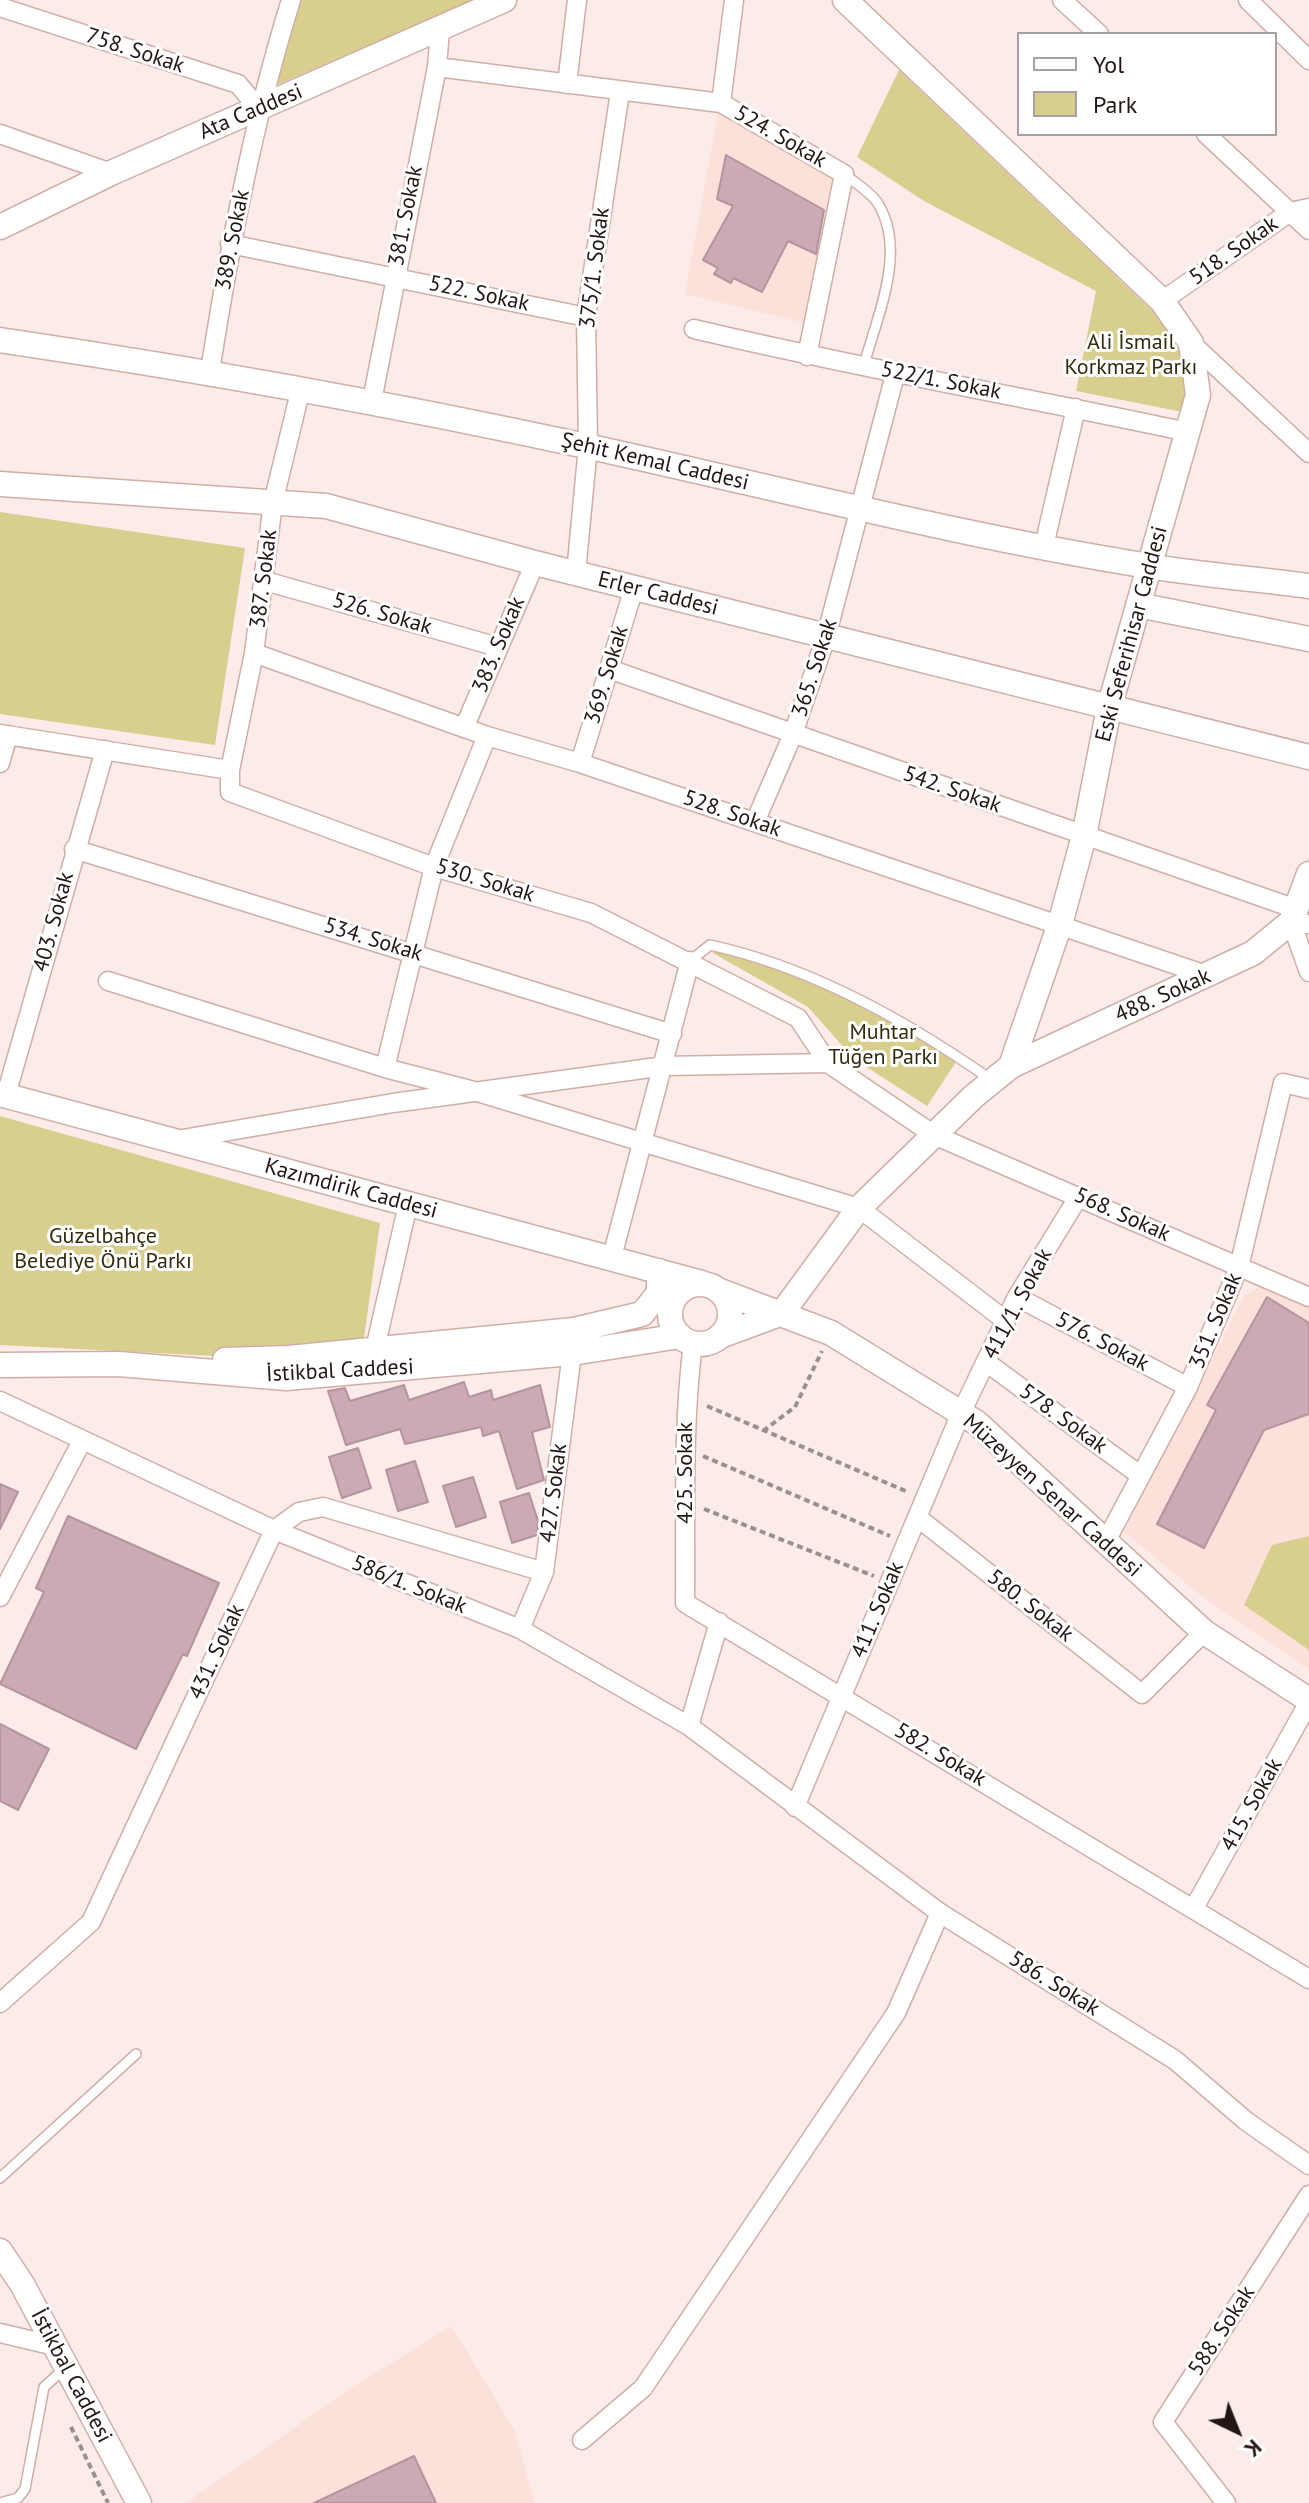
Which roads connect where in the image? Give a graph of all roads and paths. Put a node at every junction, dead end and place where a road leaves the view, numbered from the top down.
1 (291, 0) edge
2 (504, 0) edge
3 (577, 0) edge
4 (734, 0) edge
5 (845, 0) edge
6 (1062, 0) edge
7 (1248, 0) edge
8 (0, 7) edge
9 (440, 30) junction
10 (1097, 32) edge
11 (1309, 60) edge
12 (437, 67) junction
13 (567, 84) junction
14 (620, 92) junction
15 (721, 103) junction
16 (259, 109) junction
17 (0, 134) edge
18 (1208, 136) edge
19 (111, 173) junction
20 (844, 174) junction
21 (1309, 208) edge
22 (1290, 212) junction
23 (0, 227) edge
24 (1309, 230) edge
25 (230, 244) junction
26 (394, 276) junction
27 (1162, 301) junction
28 (586, 317) junction
29 (694, 329) dead end
30 (0, 340) edge
31 (1191, 343) junction
32 (807, 356) junction
33 (864, 365) junction
34 (210, 371) junction
35 (896, 371) junction
36 (301, 388) junction
37 (372, 401) junction
38 (1076, 408) junction
39 (1188, 432) junction
40 (588, 446) junction
41 (1309, 453) edge
42 (0, 484) edge
43 (273, 503) junction
44 (861, 510) junction
45 (1044, 546) junction
46 (535, 563) junction
47 (1150, 567) junction
48 (576, 573) junction
49 (265, 581) junction
50 (1309, 586) edge
51 (634, 588) junction
52 (1138, 605) junction
53 (826, 637) junction
54 (1309, 639) edge
55 (498, 647) junction
56 (254, 653) junction
57 (609, 669) junction
58 (1109, 708) junction
59 (464, 728) junction
60 (4, 734) edge
61 (793, 734) junction
62 (487, 736) junction
63 (105, 750) junction
64 (1309, 757) edge
65 (0, 763) edge
66 (580, 763) junction
67 (230, 770) junction
68 (755, 822) junction
69 (1084, 836) junction
70 (74, 849) junction
71 (434, 867) junction
72 (1309, 874) edge
73 (1298, 918) edge
74 (1060, 924) junction
75 (413, 951) junction
76 (690, 961) junction
77 (1309, 972) edge
78 (1209, 976) junction
79 (108, 981) dead end
80 (672, 1034) junction
81 (828, 1063) junction
82 (665, 1066) junction
83 (385, 1068) junction
84 (1002, 1074) junction
85 (1309, 1089) edge
86 (474, 1091) junction
87 (3, 1094) edge
88 (934, 1135) junction
89 (170, 1141) junction
90 (643, 1145) junction
91 (1079, 1196) junction
92 (408, 1204) junction
93 (859, 1208) junction
94 (612, 1257) junction
95 (1239, 1267) junction
96 (659, 1271) junction
97 (711, 1287) junction
98 (1017, 1297) junction
99 (1309, 1297) edge
100 (670, 1307) junction
101 (782, 1313) junction
102 (642, 1314) junction
103 (1006, 1321) junction
104 (831, 1333) junction
105 (720, 1336) junction
106 (686, 1339) junction
107 (375, 1349) junction
108 (572, 1353) junction
109 (986, 1362) junction
110 (119, 1364) junction
111 (0, 1365) edge
112 (1188, 1387) junction
113 (686, 1398) junction
114 (0, 1401) edge
115 (961, 1413) junction
116 (763, 1431) junction
117 (82, 1441) junction
118 (683, 1447) junction
119 (1141, 1476) junction
120 (925, 1499) junction
121 (686, 1502) junction
122 (917, 1517) junction
123 (274, 1530) junction
124 (906, 1543) junction
125 (1105, 1543) junction
126 (544, 1572) junction
127 (890, 1583) junction
128 (0, 1597) edge
129 (685, 1603) joint
130 (719, 1622) junction
131 (520, 1629) junction
132 (1204, 1632) junction
133 (842, 1696) junction
134 (1309, 1701) edge
135 (689, 1726) junction
136 (795, 1807) junction
137 (1194, 1908) junction
138 (940, 1913) junction
139 (1309, 1979) edge
140 (0, 2003) edge
141 (136, 2054) dead end
142 (1309, 2165) edge
143 (0, 2178) edge
144 (1309, 2195) edge
145 (0, 2251) edge
146 (0, 2333) edge
147 (61, 2356) junction
148 (582, 2440) dead end
149 (0, 2503) edge
150 (139, 2503) edge
151 (1226, 2503) edge

1 - 16 street, 389. Sokak
2 - 9 main road, Ata Caddesi
3 - 13 street
4 - 15 street
5 - 27 main road, Eski Seferihisar Caddesi
6 - 10 street
7 - 11 street
8 - 16 street, 758. Sokak
9 - 12 street, 381. Sokak
9 - 16 main road, Ata Caddesi
12 - 13 street, 524. Sokak
12 - 26 street, 381. Sokak
13 - 14 street, 524. Sokak
14 - 15 street, 524. Sokak
14 - 28 street, 375/1. Sokak
15 - 20 street, 524. Sokak
16 - 19 main road, Ata Caddesi
16 - 25 street, 389. Sokak
17 - 19 street
18 - 22 street
19 - 23 main road, Ata Caddesi
20 - 32 street, 524. Sokak
20 - 33 lane
21 - 22 street, 518. Sokak
22 - 24 street
22 - 27 street, 518. Sokak
25 - 26 street, 522. Sokak
25 - 34 street, 389. Sokak
26 - 28 street, 522. Sokak
26 - 37 street, 381. Sokak
27 - 31 main road, Eski Seferihisar Caddesi
28 - 40 street, 375/1. Sokak
29 - 32 street, 522/1. Sokak
30 - 34 main road, Şehit Kemal Caddesi
31 - 39 main road, Eski Seferihisar Caddesi
31 - 41 street
32 - 33 street, 522/1. Sokak
33 - 35 street, 522/1. Sokak
34 - 36 main road, Şehit Kemal Caddesi
35 - 38 street, 522/1. Sokak
35 - 44 street, 365. Sokak
36 - 37 main road, Şehit Kemal Caddesi
36 - 43 street, 387. Sokak
37 - 40 main road, Şehit Kemal Caddesi
38 - 39 street, 522/1. Sokak
38 - 45 street
39 - 47 main road, Eski Seferihisar Caddesi
40 - 44 main road, Şehit Kemal Caddesi
40 - 48 street, 375/1. Sokak
42 - 43 main road, Erler Caddesi
43 - 46 main road, Erler Caddesi
43 - 49 street, 387. Sokak
44 - 45 main road, Şehit Kemal Caddesi
44 - 53 street, 365. Sokak
45 - 47 main road, Şehit Kemal Caddesi
46 - 48 main road, Erler Caddesi
46 - 55 street, 383. Sokak
47 - 50 main road, Şehit Kemal Caddesi
47 - 52 main road, Eski Seferihisar Caddesi
48 - 51 main road, Erler Caddesi
49 - 55 street, 526. Sokak
49 - 56 street, 387. Sokak
51 - 53 main road, Erler Caddesi
51 - 57 street, 369. Sokak
52 - 54 main road
52 - 58 main road, Eski Seferihisar Caddesi
53 - 58 main road, Erler Caddesi
53 - 61 street, 365. Sokak
55 - 59 street, 383. Sokak
56 - 59 street, 528. Sokak
56 - 67 street, 387. Sokak
57 - 61 street, 542. Sokak
57 - 66 street, 369. Sokak
58 - 64 main road, Erler Caddesi
58 - 69 main road, Eski Seferihisar Caddesi
59 - 62 street, 528. Sokak
60 - 63 street
60 - 65 street
61 - 68 street, 365. Sokak
61 - 69 street, 542. Sokak
62 - 66 street, 528. Sokak
62 - 71 street
63 - 67 street
63 - 70 street, 403. Sokak
66 - 68 street, 528. Sokak
67 - 71 street, 530. Sokak
68 - 74 street, 528. Sokak
69 - 73 street, 542. Sokak
69 - 74 main road, Eski Seferihisar Caddesi
70 - 75 street, 534. Sokak
70 - 87 street, 403. Sokak
71 - 75 street
71 - 76 street, 530. Sokak
72 - 73 main road
73 - 77 street
73 - 78 main road, 488. Sokak
74 - 78 street, 528. Sokak
74 - 84 main road, Eski Seferihisar Caddesi
75 - 80 street, 534. Sokak
75 - 83 street
76 - 80 street
76 - 81 street, 530. Sokak
76 - 84 lane
78 - 84 main road, 488. Sokak
79 - 83 street
80 - 82 street
81 - 82 street
81 - 88 street, 530. Sokak
82 - 86 street
82 - 90 street
83 - 86 street
84 - 88 main road, Eski Seferihisar Caddesi
85 - 95 street, 351. Sokak
86 - 89 street
86 - 90 street
87 - 89 main road, Kazımdirik Caddesi
88 - 91 street, 568. Sokak
88 - 93 main road, Eski Seferihisar Caddesi
89 - 92 main road, Kazımdirik Caddesi
90 - 93 street
90 - 94 street
91 - 95 street, 568. Sokak
91 - 98 street, 411/1. Sokak
92 - 94 main road, Kazımdirik Caddesi
92 - 107 street
93 - 101 main road, Eski Seferihisar Caddesi
93 - 103 street
94 - 96 main road, Kazımdirik Caddesi
95 - 99 street, 568. Sokak
95 - 112 street, 351. Sokak
96 - 97 main road, Kazımdirik Caddesi
96 - 102 main road
97 - 100 main road
97 - 101 main road, Kazımdirik Caddesi
97 - 105 main road
98 - 103 street, 411/1. Sokak
98 - 112 street, 576. Sokak
100 - 102 main road
100 - 106 main road
101 - 104 main road, Müzeyyen Senar Caddesi
101 - 105 main road
102 - 107 main road
103 - 109 street, 411/1. Sokak
104 - 115 main road, Müzeyyen Senar Caddesi
104 - 116 path
105 - 106 main road
106 - 108 main road, İstikbal Caddesi
106 - 113 street, 425. Sokak
107 - 110 main road
108 - 110 main road, İstikbal Caddesi
108 - 126 street, 427. Sokak
109 - 115 street, 411/1. Sokak
109 - 119 street, 578. Sokak
110 - 111 main road, İstikbal Caddesi
112 - 119 street, 351. Sokak
113 - 116 path
113 - 118 street, 425. Sokak
114 - 117 street, 586/1. Sokak
115 - 120 street, 411. Sokak
115 - 125 main road, Müzeyyen Senar Caddesi
116 - 120 path
117 - 123 street, 586/1. Sokak
117 - 128 street
118 - 121 street, 425. Sokak
118 - 124 path
119 - 125 street, 351. Sokak
120 - 122 street, 411. Sokak
121 - 127 path
121 - 129 street, 425. Sokak
122 - 124 street, 411. Sokak
122 - 132 street, 580. Sokak
123 - 126 street
123 - 131 street, 586/1. Sokak
123 - 140 street, 431. Sokak
124 - 127 street, 411. Sokak
125 - 132 main road, Müzeyyen Senar Caddesi
126 - 131 street, 427. Sokak
127 - 133 street, 411. Sokak
129 - 130 street, 582. Sokak
130 - 133 street, 582. Sokak
130 - 135 street
131 - 135 street, 586/1. Sokak
132 - 134 main road, Müzeyyen Senar Caddesi
133 - 136 street, 411. Sokak
133 - 137 street, 582. Sokak
134 - 137 street, 415. Sokak
135 - 136 street, 586/1. Sokak
136 - 138 street, 586. Sokak
137 - 139 street, 582. Sokak
138 - 142 street, 586. Sokak
138 - 148 street
141 - 143 lane
144 - 151 street, 588. Sokak
145 - 147 main road, İstikbal Caddesi
146 - 147 street
147 - 149 lane
147 - 150 main road, İstikbal Caddesi

